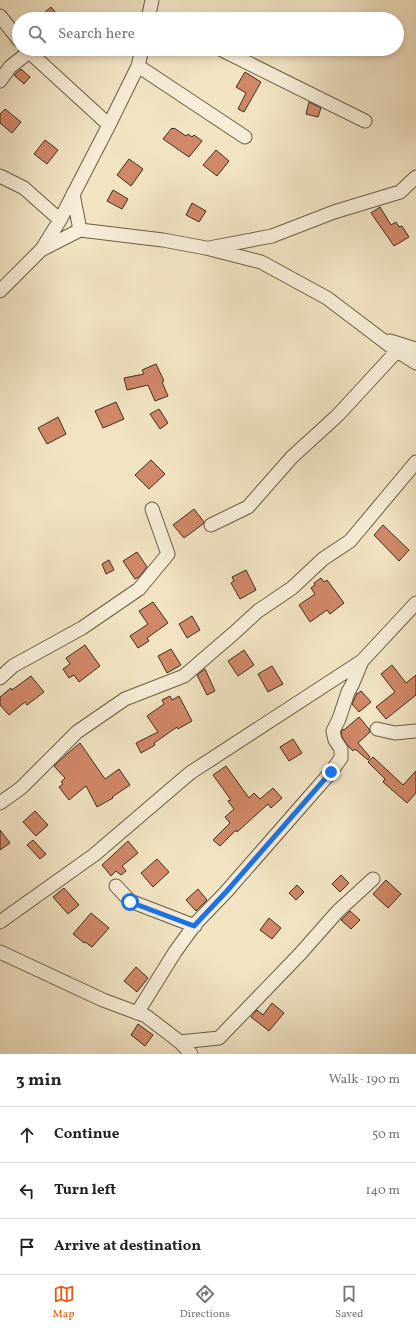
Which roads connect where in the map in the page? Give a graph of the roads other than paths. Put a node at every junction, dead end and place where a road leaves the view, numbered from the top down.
1 (152, 0) edge
2 (152, 12) edge
3 (0, 16) edge
4 (12, 31) edge
5 (21, 56) edge
6 (34, 56) edge
7 (140, 56) edge
8 (234, 56) edge
9 (138, 66) junction
10 (0, 81) edge
11 (365, 121) dead end
12 (109, 125) junction
13 (245, 137) dead end
14 (0, 176) edge
15 (416, 177) edge
16 (73, 194) junction
17 (60, 220) junction
18 (80, 230) junction
19 (206, 248) junction
20 (41, 250) junction
21 (0, 291) edge
22 (381, 338) junction
23 (416, 349) edge
24 (397, 351) junction
25 (416, 363) edge
26 (416, 462) edge
27 (152, 509) dead end
28 (212, 526) dead end
29 (416, 604) edge
30 (362, 661) junction
31 (0, 678) edge
32 (377, 729) dead end
33 (416, 731) edge
34 (0, 803) edge
35 (373, 879) dead end
36 (116, 886) dead end
37 (0, 922) edge
38 (194, 926) junction
39 (0, 952) edge
40 (137, 1012) junction
41 (180, 1042) junction
42 (191, 1054) edge

1 - 2 street
3 - 4 street
5 - 10 street
6 - 12 street
7 - 9 street
8 - 11 street
9 - 12 street
9 - 13 street
12 - 16 street
14 - 17 street
15 - 19 street
16 - 17 street
16 - 18 street
17 - 20 street
18 - 19 street
18 - 20 street
19 - 22 street
20 - 21 street
22 - 23 street
22 - 24 street
24 - 25 street
24 - 28 street
26 - 34 street
27 - 31 street
29 - 30 street
30 - 37 street
30 - 38 street
32 - 33 street
35 - 41 street
36 - 38 street
38 - 40 street
39 - 40 street
40 - 41 street
41 - 42 street

